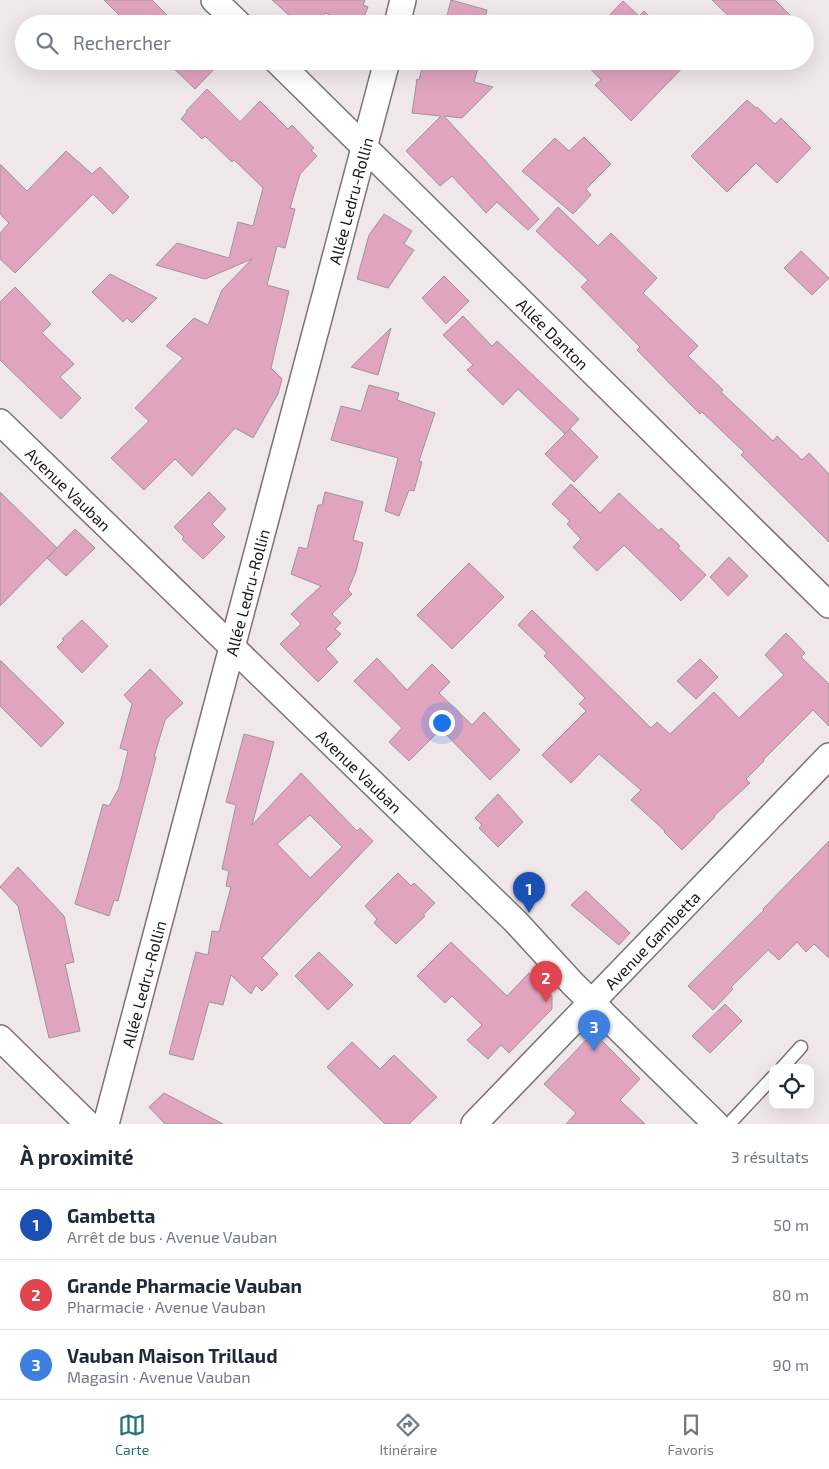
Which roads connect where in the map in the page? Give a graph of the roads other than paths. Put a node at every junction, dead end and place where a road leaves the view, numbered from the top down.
1 (214, 0) edge
2 (403, 0) edge
3 (230, 15) edge
4 (399, 15) edge
5 (286, 70) edge
6 (385, 70) edge
7 (364, 147) junction
8 (0, 422) edge
9 (829, 605) edge
10 (231, 648) junction
11 (829, 756) edge
12 (592, 1003) junction
13 (0, 1038) edge
14 (801, 1047) dead end
15 (786, 1064) edge
16 (769, 1081) edge
17 (88, 1124) edge
18 (106, 1124) edge
19 (474, 1124) edge
20 (716, 1124) edge
21 (730, 1124) edge

1 - 3 street
2 - 4 street
5 - 7 street, Allée Danton
6 - 7 street, Allée Ledru-Rollin
7 - 9 street, Allée Danton
7 - 10 street, Allée Ledru-Rollin
8 - 10 street, Avenue Vauban
10 - 12 street, Avenue Vauban
10 - 18 street, Allée Ledru-Rollin
11 - 12 street, Avenue Gambetta
12 - 19 street, Avenue Gambetta
12 - 20 street, Avenue Vauban
13 - 17 street
14 - 15 lane
16 - 21 lane

